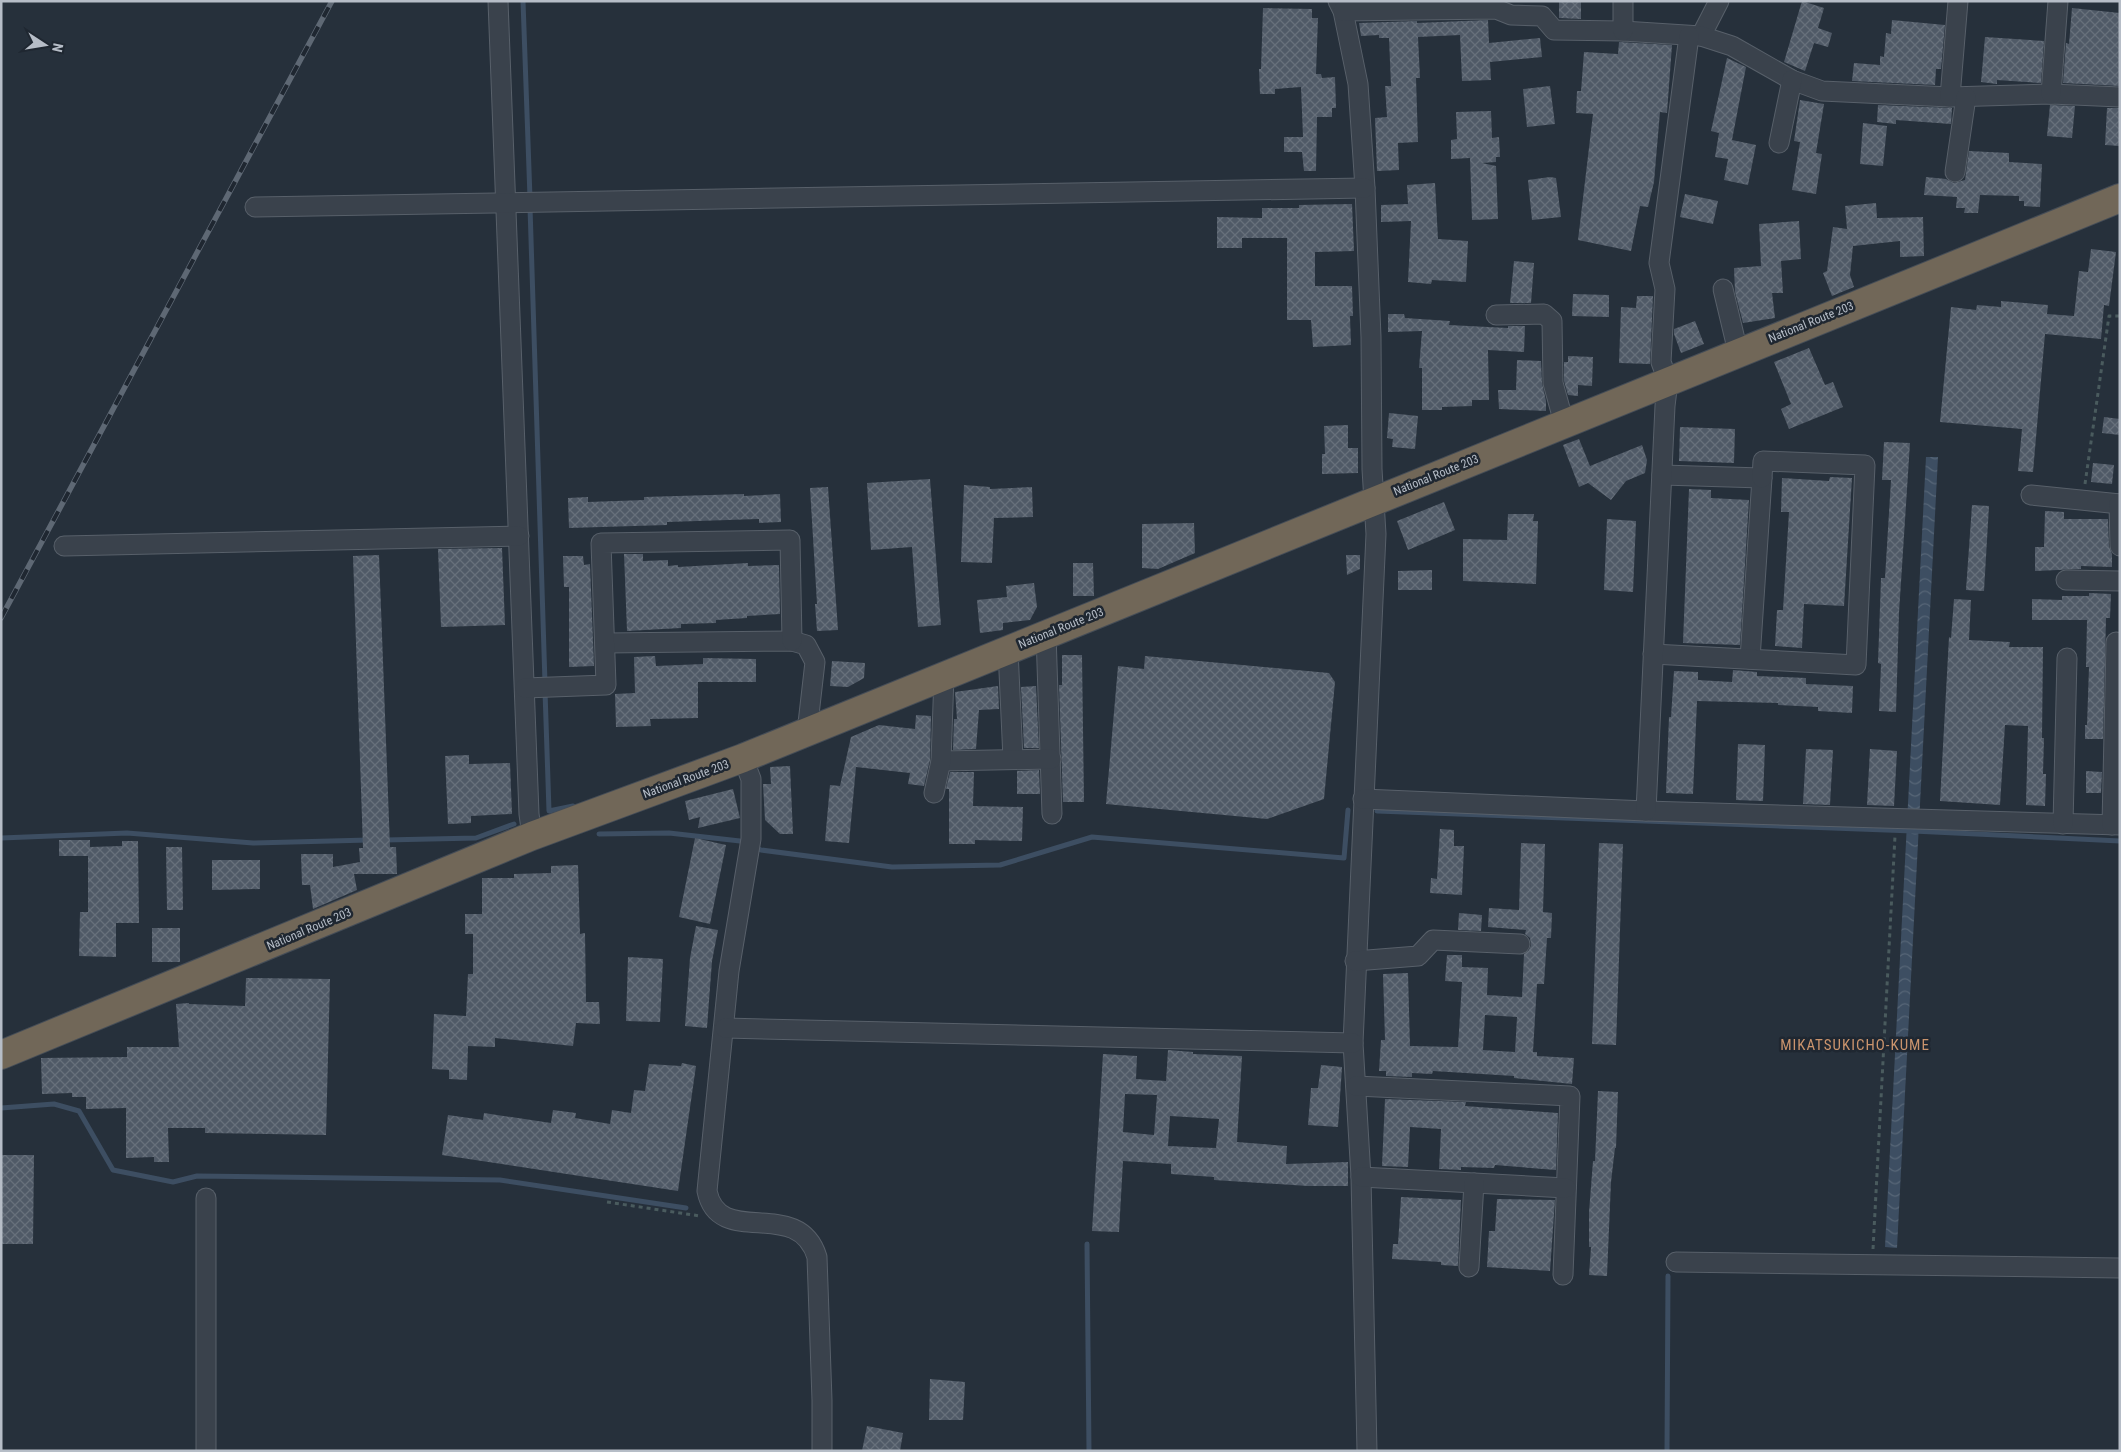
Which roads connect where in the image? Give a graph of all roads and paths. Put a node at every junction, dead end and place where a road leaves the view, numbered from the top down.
1 (498, 1) edge
2 (1623, 1) edge
3 (1719, 1) edge
4 (1958, 1) edge
5 (2058, 1) edge
6 (1340, 6) edge
7 (1542, 8) edge
8 (1623, 31) junction
9 (1694, 36) junction
10 (1792, 80) junction
11 (2050, 94) junction
12 (1958, 97) junction
13 (2120, 97) edge
14 (1779, 143) dead end
15 (1955, 172) dead end
16 (1365, 188) junction
17 (2120, 198) edge
18 (506, 203) junction
19 (255, 207) dead end
20 (1722, 290) dead end
21 (1496, 315) dead end
22 (2119, 316) edge
23 (1738, 352) junction
24 (1668, 381) junction
25 (1564, 423) junction
26 (1662, 475) junction
27 (1762, 478) junction
28 (2032, 495) dead end
29 (2083, 500) junction
30 (1374, 501) junction
31 (2119, 504) edge
32 (519, 536) junction
33 (64, 546) dead end
34 (2120, 546) edge
35 (2066, 580) dead end
36 (2120, 581) edge
37 (1046, 634) junction
38 (792, 641) junction
39 (2116, 642) dead end
40 (606, 644) junction
41 (1008, 650) junction
42 (1653, 654) junction
43 (2067, 658) dead end
44 (1750, 659) junction
45 (944, 676) junction
46 (525, 688) junction
47 (807, 732) junction
48 (2117, 734) edge
49 (743, 758) junction
50 (1013, 759) junction
51 (1051, 759) junction
52 (941, 761) junction
53 (934, 793) dead end
54 (1363, 799) junction
55 (1646, 811) junction
56 (1052, 814) dead end
57 (2063, 824) junction
58 (2116, 825) edge
59 (1895, 827) junction
60 (532, 836) junction
61 (1520, 944) dead end
62 (1355, 960) junction
63 (724, 1028) junction
64 (1353, 1043) junction
65 (1, 1054) edge
66 (1356, 1086) junction
67 (1361, 1177) junction
68 (1474, 1183) junction
69 (1566, 1188) junction
70 (206, 1198) dead end
71 (607, 1202) dead end
72 (718, 1214) junction
73 (1676, 1262) dead end
74 (1873, 1265) junction
75 (1469, 1267) dead end
76 (2120, 1268) edge
77 (1563, 1275) dead end
78 (206, 1451) edge
79 (822, 1451) edge
80 (1367, 1451) edge

1 - 18 street
2 - 8 street
3 - 9 street
4 - 12 street
5 - 11 street
6 - 7 street
6 - 16 street
7 - 8 street
8 - 9 street
9 - 10 street
9 - 24 street
10 - 12 street
10 - 14 street
11 - 12 street
11 - 13 street
12 - 15 street
16 - 18 street
16 - 30 street
17 - 23 highway, National Route 203
18 - 19 street
18 - 32 street
20 - 23 street
21 - 25 street
22 - 29 path
23 - 24 highway, National Route 203
24 - 25 highway, National Route 203
24 - 26 street
25 - 30 highway, National Route 203
26 - 27 street
26 - 42 street
27 - 44 street
27 - 44 street
28 - 29 street
29 - 31 street
30 - 37 highway, National Route 203
30 - 54 street
31 - 34 street
32 - 33 street
32 - 46 street
35 - 36 street
37 - 41 highway, National Route 203
37 - 51 street
38 - 40 street
38 - 40 street
38 - 47 street
39 - 48 street
40 - 46 street
41 - 45 highway, National Route 203
41 - 50 street
42 - 44 street
42 - 55 street
43 - 57 street
45 - 47 highway, National Route 203
45 - 52 street
46 - 60 street
47 - 49 highway, National Route 203
48 - 58 street
49 - 60 highway, National Route 203
49 - 63 street
50 - 51 street
50 - 52 street
51 - 56 street
52 - 53 street
54 - 55 street
54 - 62 street
55 - 59 street
57 - 58 street
57 - 59 street
59 - 74 path
60 - 65 highway, National Route 203
61 - 62 street
62 - 64 street
63 - 64 street
63 - 72 street
64 - 66 street
66 - 67 street
66 - 69 street
67 - 68 street
67 - 80 street
68 - 69 street
68 - 75 street
69 - 77 street
70 - 78 street
71 - 72 path
72 - 79 street
73 - 74 street
74 - 76 street

